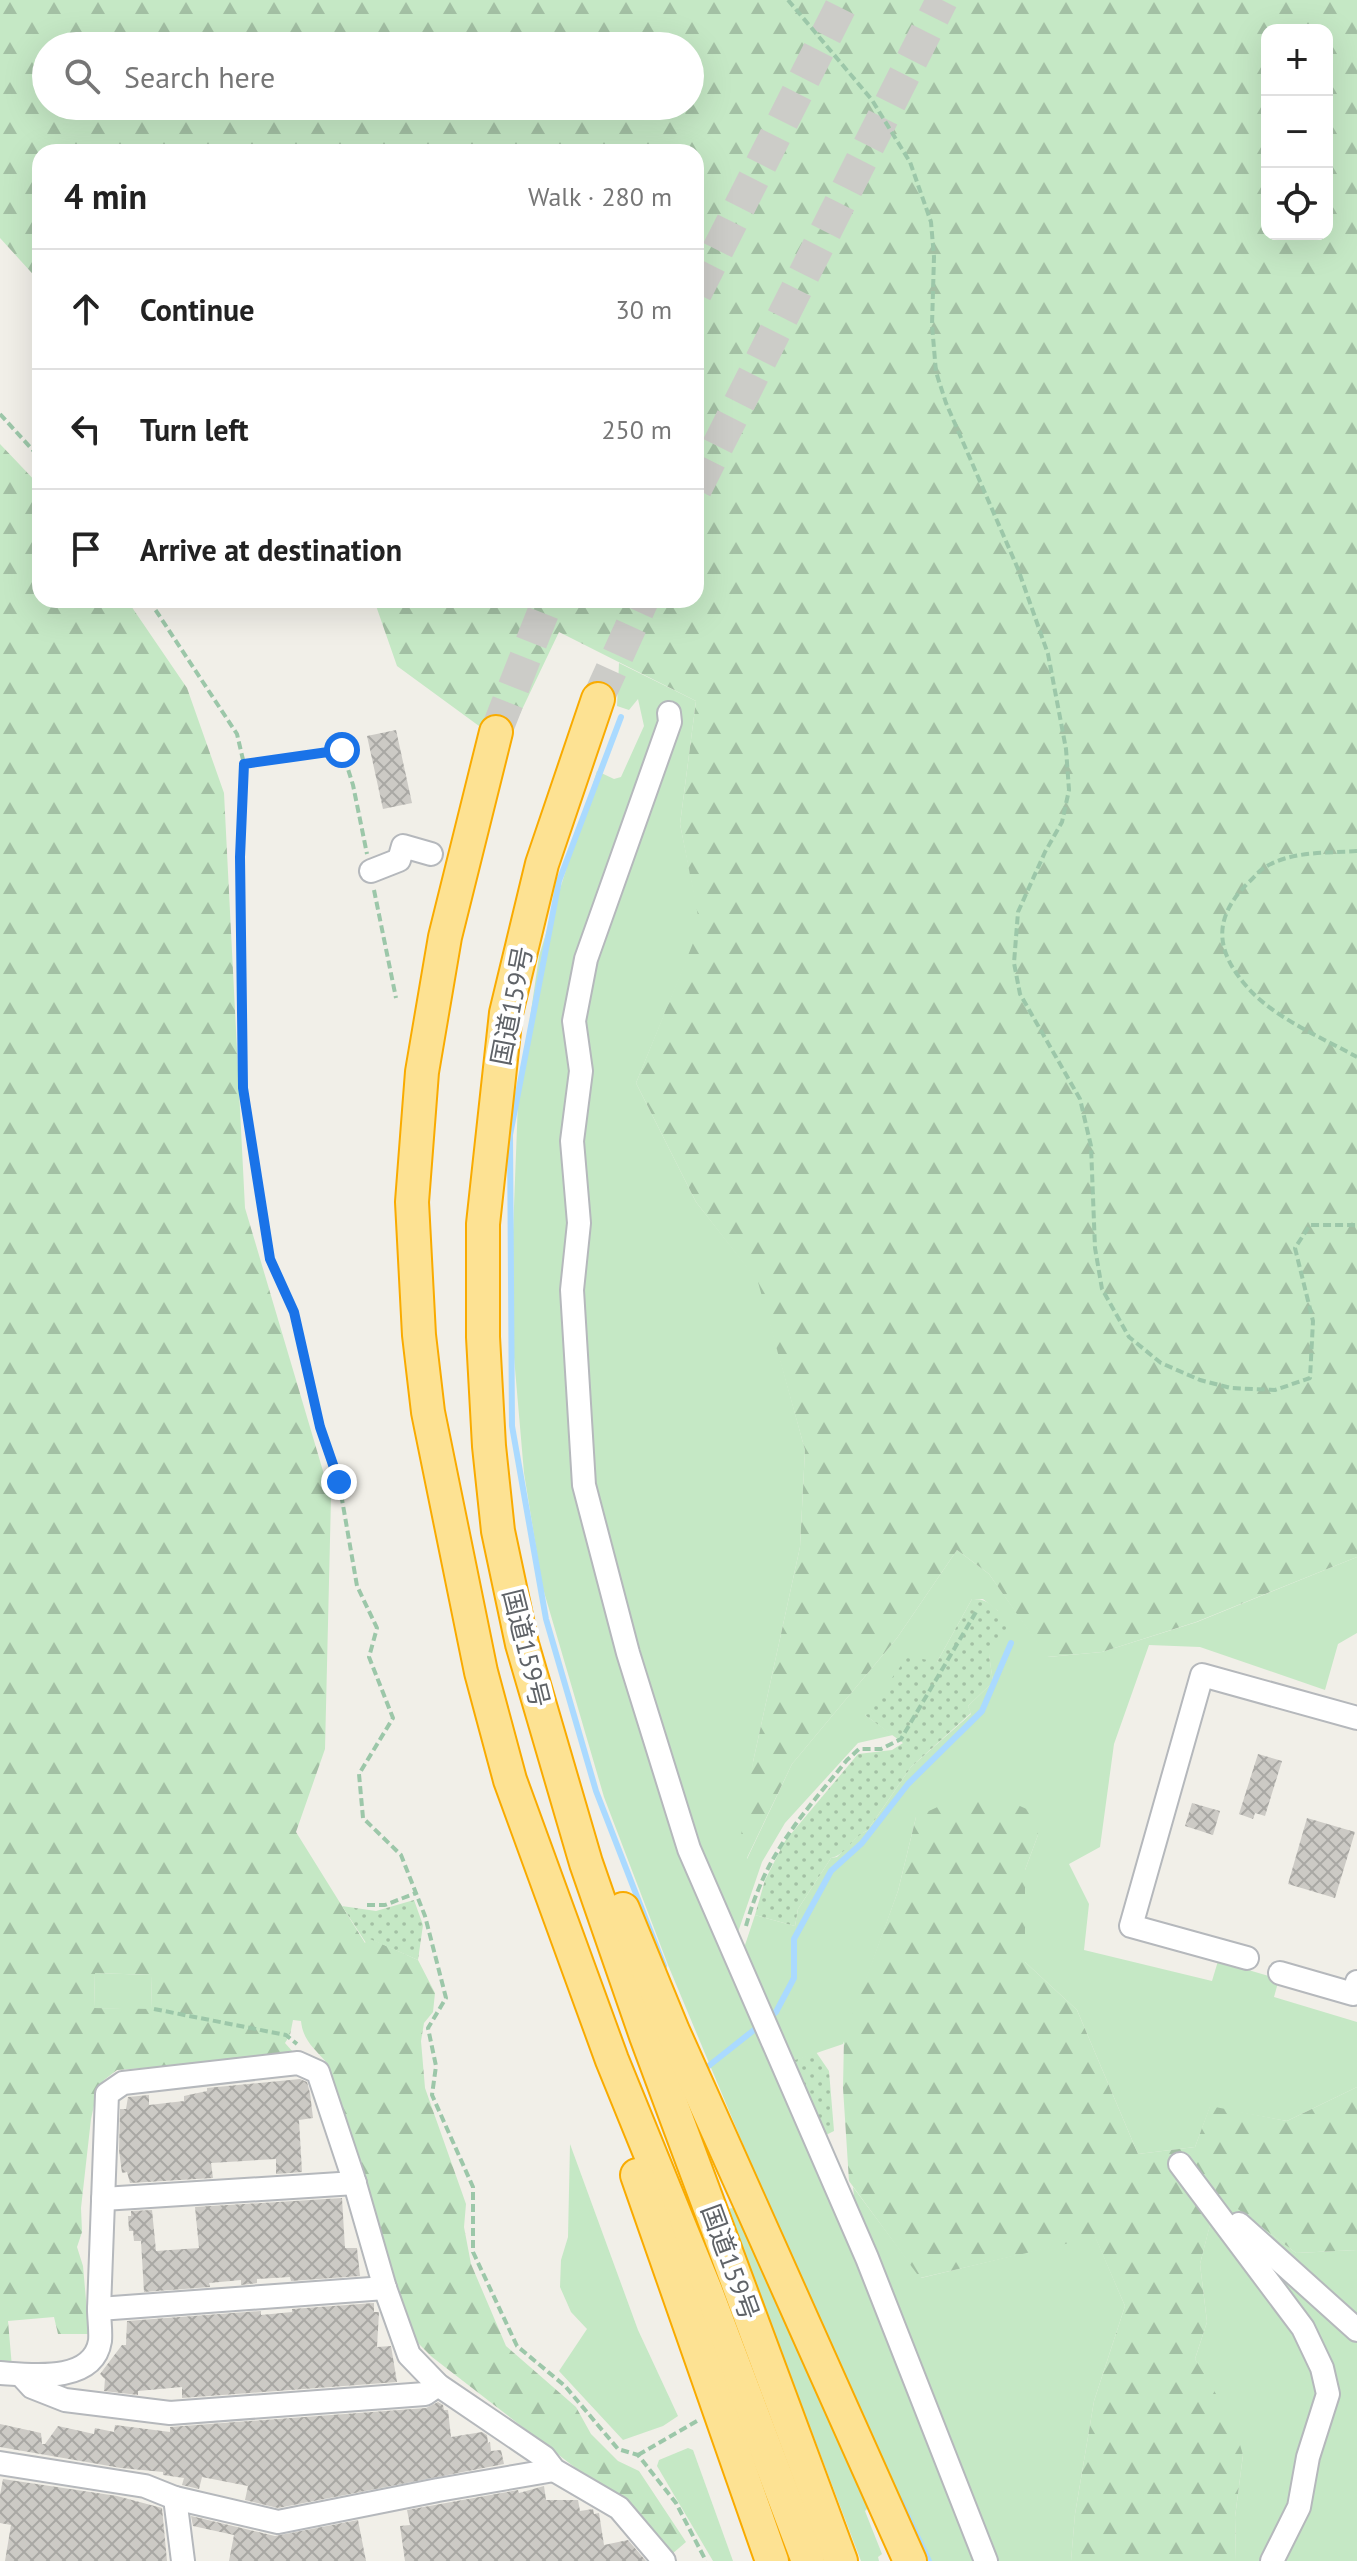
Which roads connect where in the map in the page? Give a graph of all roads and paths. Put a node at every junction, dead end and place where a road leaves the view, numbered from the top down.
1 (788, 0) edge
2 (0, 414) edge
3 (32, 449) edge
4 (154, 608) edge
5 (598, 699) tunnel mouth
6 (669, 713) dead end
7 (496, 732) tunnel mouth
8 (244, 764) junction
9 (1357, 851) edge
10 (431, 854) dead end
11 (371, 871) junction
12 (396, 998) dead end
13 (1357, 1057) edge
14 (1357, 1225) edge
15 (976, 1612) dead end
16 (522, 1644) junction
17 (1357, 1718) edge
18 (538, 1861) junction
19 (416, 1893) junction
20 (367, 1905) dead end
21 (1247, 1958) dead end
22 (737, 1959) junction
23 (1280, 1973) dead end
24 (1357, 1982) edge
25 (154, 2009) dead end
26 (286, 2035) dead end
27 (1180, 2164) dead end
28 (355, 2183) junction
29 (103, 2199) junction
30 (1221, 2218) junction
31 (385, 2288) junction
32 (99, 2309) junction
33 (1357, 2330) edge
34 (10, 2374) edge
35 (438, 2385) junction
36 (697, 2421) dead end
37 (638, 2455) junction
38 (0, 2463) edge
39 (554, 2470) junction
40 (175, 2498) junction
41 (183, 2561) edge
42 (664, 2561) edge
43 (706, 2561) edge
44 (772, 2561) edge
45 (808, 2561) edge
46 (841, 2561) edge
47 (910, 2561) edge
48 (986, 2561) edge
49 (1272, 2561) edge

1 - 14 path
2 - 3 path
4 - 8 path
5 - 16 highway, 国道159号
6 - 22 street
7 - 18 highway, 国道159号
8 - 11 path
8 - 19 path
9 - 13 path
10 - 11 street
11 - 12 path
15 - 22 path
16 - 46 highway, 国道159号
16 - 47 highway
17 - 21 street
18 - 44 highway
18 - 45 highway, 国道159号
19 - 20 path
19 - 37 path
22 - 48 street
23 - 24 street
25 - 26 path
27 - 30 street
28 - 29 street
28 - 29 street
28 - 31 street
29 - 32 street
30 - 33 street
30 - 49 street
31 - 32 street
31 - 35 street
32 - 34 street
34 - 35 street
35 - 39 street
36 - 37 path
37 - 43 path
38 - 40 street
39 - 40 street
39 - 42 street
40 - 41 street

